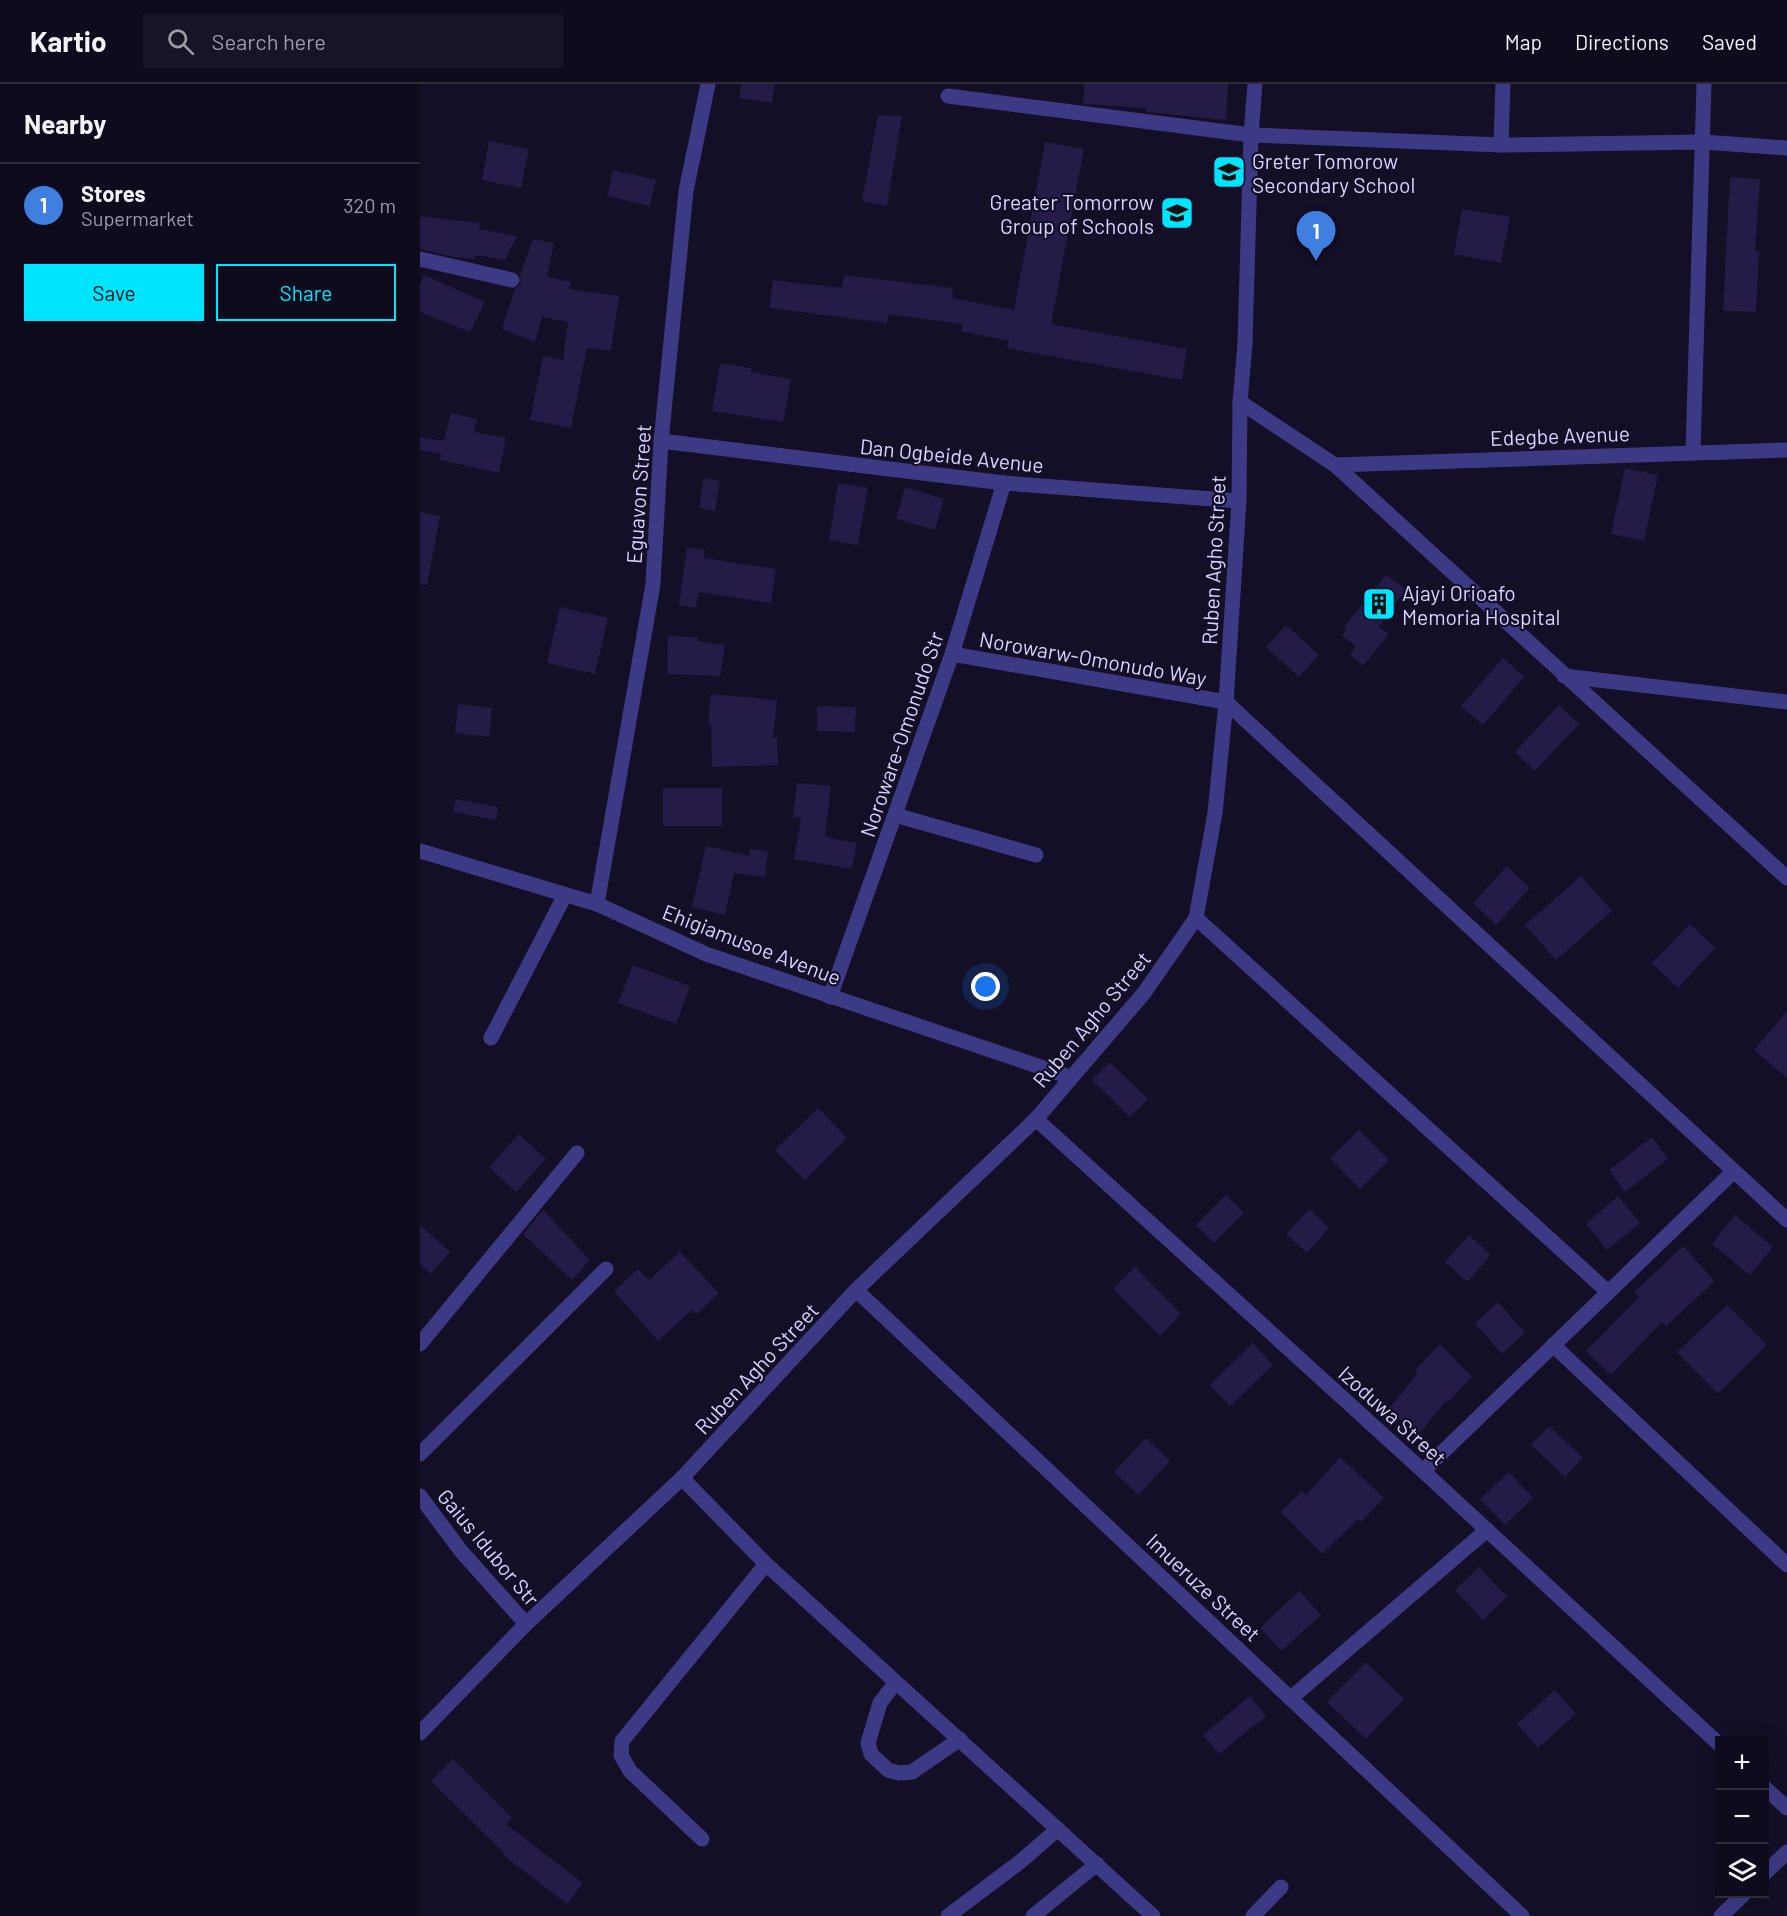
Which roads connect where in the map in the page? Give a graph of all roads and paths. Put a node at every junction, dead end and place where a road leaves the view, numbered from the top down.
1 (708, 84) edge
2 (1255, 84) edge
3 (1503, 84) edge
4 (1704, 84) edge
5 (948, 96) dead end
6 (1251, 135) junction
7 (1703, 142) junction
8 (1501, 145) junction
9 (1787, 148) edge
10 (420, 259) edge
11 (512, 280) dead end
12 (1240, 402) junction
13 (661, 441) junction
14 (1787, 450) edge
15 (1693, 452) junction
16 (1335, 465) junction
17 (1004, 483) junction
18 (1239, 501) junction
19 (952, 654) junction
20 (1564, 676) junction
21 (1227, 702) junction
22 (1787, 702) edge
23 (895, 815) junction
24 (420, 851) edge
25 (1036, 855) dead end
26 (1787, 878) edge
27 (565, 895) junction
28 (597, 904) junction
29 (1196, 918) junction
30 (830, 997) junction
31 (491, 1038) dead end
32 (1070, 1077) junction
33 (1036, 1119) junction
34 (577, 1153) dead end
35 (1734, 1171) junction
36 (1787, 1220) edge
37 (606, 1269) dead end
38 (856, 1290) junction
39 (1608, 1292) junction
40 (420, 1344) edge
41 (1553, 1345) junction
42 (420, 1454) edge
43 (1423, 1471) junction
44 (682, 1478) junction
45 (420, 1496) edge
46 (1487, 1530) junction
47 (766, 1564) junction
48 (1787, 1565) edge
49 (526, 1624) junction
50 (895, 1683) junction
51 (1291, 1698) junction
52 (420, 1733) edge
53 (960, 1739) junction
54 (1715, 1741) edge
55 (1767, 1790) edge
56 (1787, 1808) edge
57 (1058, 1829) junction
58 (702, 1839) dead end
59 (1787, 1852) edge
60 (1097, 1864) junction
61 (1769, 1869) edge
62 (1281, 1887) dead end
63 (1739, 1898) edge
64 (948, 1916) edge
65 (1033, 1916) edge
66 (1153, 1916) edge
67 (1253, 1916) edge
68 (1522, 1916) edge
69 (1721, 1916) edge

1 - 13 street, Eguavon Street
2 - 6 street, Ruben Agho Street
3 - 8 street
4 - 7 street
5 - 6 street
6 - 8 street
6 - 12 street, Ruben Agho Street
7 - 8 street
7 - 9 street
7 - 15 street
10 - 11 street
12 - 16 street
12 - 18 street, Ruben Agho Street
13 - 17 street, Dan Ogbeide Avenue
13 - 28 street, Eguavon Street
14 - 15 street, Edegbe Avenue
15 - 16 street, Edegbe Avenue
16 - 20 street
17 - 18 street, Dan Ogbeide Avenue
17 - 19 street, Noroware-Omonudo Str
18 - 21 street, Ruben Agho Street
19 - 21 street, Norowarw-Omonudo Way
19 - 23 street, Noroware-Omonudo Str
20 - 22 street
20 - 26 street
21 - 29 street, Ruben Agho Street
21 - 35 street
23 - 25 street
23 - 30 street, Noroware-Omonudo Str
24 - 27 street, Ehigiamusoe Avenue
27 - 28 street, Ehigiamusoe Avenue
27 - 31 street
28 - 30 street, Ehigiamusoe Avenue
29 - 32 street, Ruben Agho Street
29 - 39 street
30 - 32 street, Ehigiamusoe Avenue
32 - 33 street, Ruben Agho Street
33 - 38 street, Ruben Agho Street
33 - 43 street, Izoduwa Street
34 - 40 street
35 - 36 street
35 - 39 street
37 - 42 street
38 - 44 street, Ruben Agho Street
38 - 51 street, Imueruze Street
39 - 41 street
41 - 43 street
41 - 48 street
43 - 46 street, Izoduwa Street
44 - 47 street
44 - 49 street, Ruben Agho Street
45 - 49 street, Gaius Idubor Str
46 - 51 street
46 - 54 street, Izoduwa Street
47 - 50 street
47 - 58 street
49 - 52 street, Ruben Agho Street
50 - 53 street
50 - 53 street
51 - 68 street, Imueruze Street
53 - 57 street
55 - 56 street
57 - 60 street
57 - 64 street
59 - 61 street
60 - 65 street
60 - 66 street
62 - 67 street
63 - 69 street

